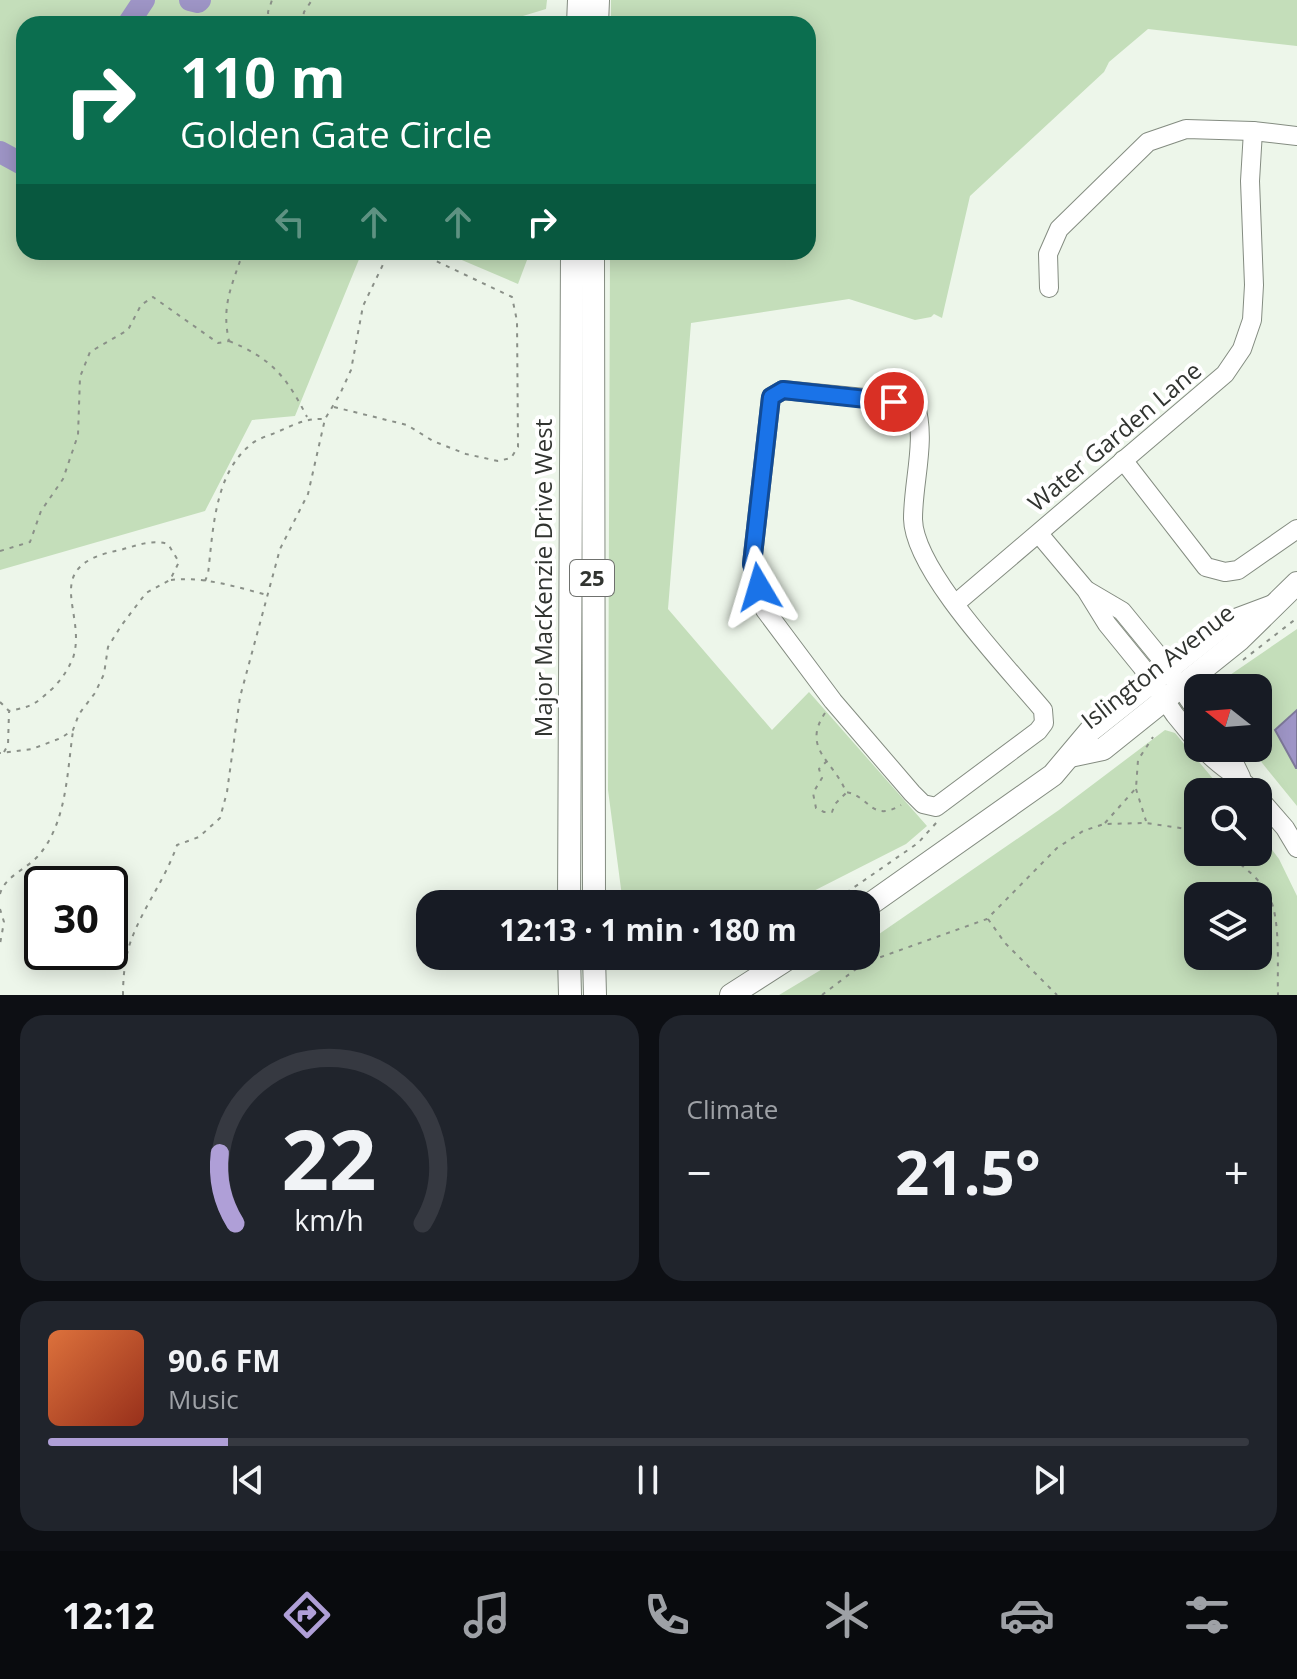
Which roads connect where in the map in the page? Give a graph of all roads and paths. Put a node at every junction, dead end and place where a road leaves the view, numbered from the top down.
1 (1253, 131) junction
2 (1297, 136) edge
3 (240, 260) edge
4 (385, 260) edge
5 (434, 260) edge
6 (572, 260) edge
7 (593, 260) edge
8 (1049, 288) dead end
9 (229, 341) junction
10 (333, 407) junction
11 (307, 418) junction
12 (325, 419) junction
13 (1123, 460) junction
14 (1297, 529) edge
15 (1039, 534) junction
16 (0, 551) edge
17 (170, 580) junction
18 (205, 581) junction
19 (1297, 583) edge
20 (268, 596) junction
21 (955, 604) junction
22 (1297, 618) edge
23 (1241, 662) dead end
24 (1166, 684) junction
25 (1184, 700) edge
26 (833, 701) junction
27 (0, 702) edge
28 (9, 711) junction
29 (1184, 717) edge
30 (73, 730) junction
31 (1153, 737) dead end
32 (2, 753) edge
33 (827, 761) junction
34 (1216, 762) edge
35 (1237, 778) edge
36 (1136, 788) junction
37 (846, 792) junction
38 (904, 800) dead end
39 (832, 812) junction
40 (1272, 813) edge
41 (838, 819) dead end
42 (938, 821) dead end
43 (1146, 823) junction
44 (1104, 824) junction
45 (1184, 829) edge
46 (1297, 848) edge
47 (1243, 866) edge
48 (569, 890) edge
49 (594, 890) edge
50 (850, 890) edge
51 (0, 894) edge
52 (880, 897) edge
53 (0, 909) edge
54 (987, 919) junction
55 (0, 944) edge
56 (880, 957) edge
57 (569, 970) edge
58 (594, 970) edge
59 (770, 970) edge
60 (855, 970) edge
61 (123, 995) edge
62 (570, 995) edge
63 (595, 995) edge
64 (731, 995) edge
65 (822, 995) edge
66 (1057, 995) edge
67 (1278, 995) edge

1 - 2 street
1 - 8 street
1 - 13 street, Water Garden Lane
3 - 9 path
4 - 10 path
5 - 10 path
6 - 48 main road, Major MacKenzie Drive West / 25
7 - 49 main road, Major MacKenzie Drive West / 25
9 - 11 path
9 - 16 path
10 - 12 path
11 - 12 path
11 - 18 path
12 - 20 path
13 - 14 street
13 - 15 street, Water Garden Lane
15 - 21 street, Water Garden Lane
15 - 24 street
17 - 18 path
17 - 28 path
17 - 30 path
18 - 20 path
19 - 24 main road, Islington Avenue
20 - 61 path
21 - 26 street
21 - 26 street
22 - 23 path
24 - 25 street
24 - 29 street
24 - 52 main road, Islington Avenue
26 - 33 path
27 - 28 path
28 - 32 path
30 - 32 path
30 - 51 path
31 - 36 path
33 - 37 path
33 - 39 path
34 - 35 street
36 - 43 path
36 - 44 path
37 - 38 path
37 - 39 path
39 - 41 path
40 - 46 street
42 - 50 path
43 - 44 path
43 - 45 path
44 - 54 path
47 - 67 path
53 - 55 path
54 - 56 path
54 - 66 path
57 - 62 main road
58 - 63 main road
59 - 64 main road
60 - 65 path

